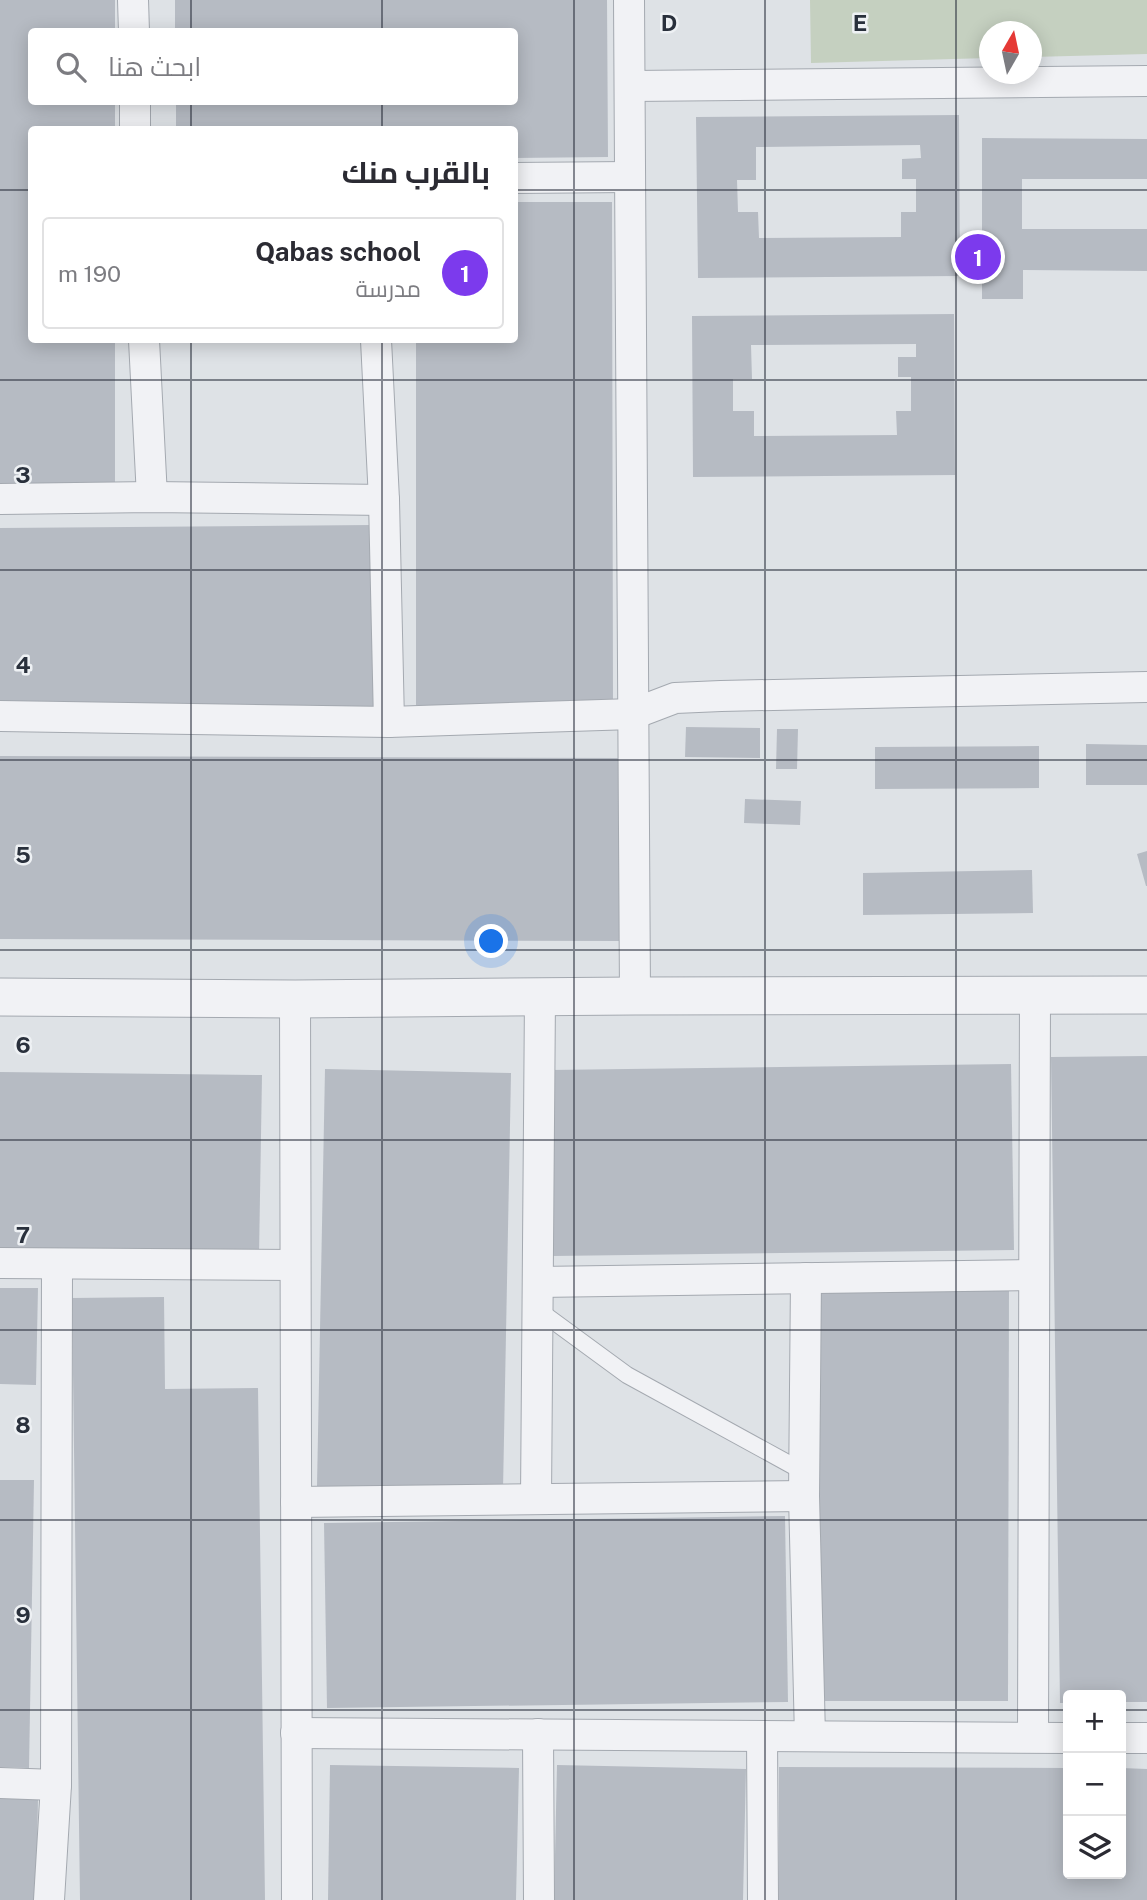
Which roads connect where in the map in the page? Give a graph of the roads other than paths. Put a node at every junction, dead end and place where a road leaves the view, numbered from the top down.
1 (133, 0) edge
2 (629, 0) edge
3 (134, 28) edge
4 (1147, 81) edge
5 (631, 86) junction
6 (135, 105) edge
7 (135, 126) edge
8 (629, 177) junction
9 (518, 178) edge
10 (144, 343) edge
11 (376, 343) edge
12 (152, 497) junction
13 (0, 499) edge
14 (384, 500) junction
15 (1147, 687) edge
16 (633, 714) junction
17 (0, 716) edge
18 (389, 722) junction
19 (1035, 995) junction
20 (1147, 995) edge
21 (540, 996) junction
22 (635, 996) junction
23 (0, 997) edge
24 (295, 999) junction
25 (0, 1263) edge
26 (57, 1265) junction
27 (295, 1265) junction
28 (1034, 1275) junction
29 (806, 1278) junction
30 (537, 1295) junction
31 (804, 1484) junction
32 (536, 1499) junction
33 (296, 1502) junction
34 (296, 1733) junction
35 (538, 1734) junction
36 (762, 1735) junction
37 (810, 1736) junction
38 (1033, 1737) junction
39 (1063, 1738) edge
40 (1126, 1738) edge
41 (1147, 1738) edge
42 (0, 1783) edge
43 (56, 1784) junction
44 (49, 1900) edge
45 (297, 1900) edge
46 (539, 1900) edge
47 (763, 1900) edge

1 - 3 street
2 - 5 street
4 - 5 street
5 - 8 street
6 - 7 street
8 - 9 street
8 - 16 street
10 - 12 street
11 - 14 street
12 - 13 street
12 - 14 street
14 - 18 street
15 - 16 street
16 - 18 street
16 - 22 street
17 - 18 street
19 - 20 street
19 - 22 street
19 - 28 street
21 - 22 street
21 - 24 street
21 - 30 street
23 - 24 street
24 - 27 street
25 - 26 street
26 - 27 street
26 - 43 street
27 - 33 street
28 - 29 street
28 - 38 street
29 - 30 street
29 - 31 street
30 - 31 lane
30 - 32 street
31 - 32 street
31 - 37 street
32 - 33 street
33 - 34 street
34 - 35 street
34 - 45 street
35 - 36 street
35 - 46 street
36 - 37 street
36 - 47 street
37 - 38 street
38 - 39 street
40 - 41 street
42 - 43 street
43 - 44 street

